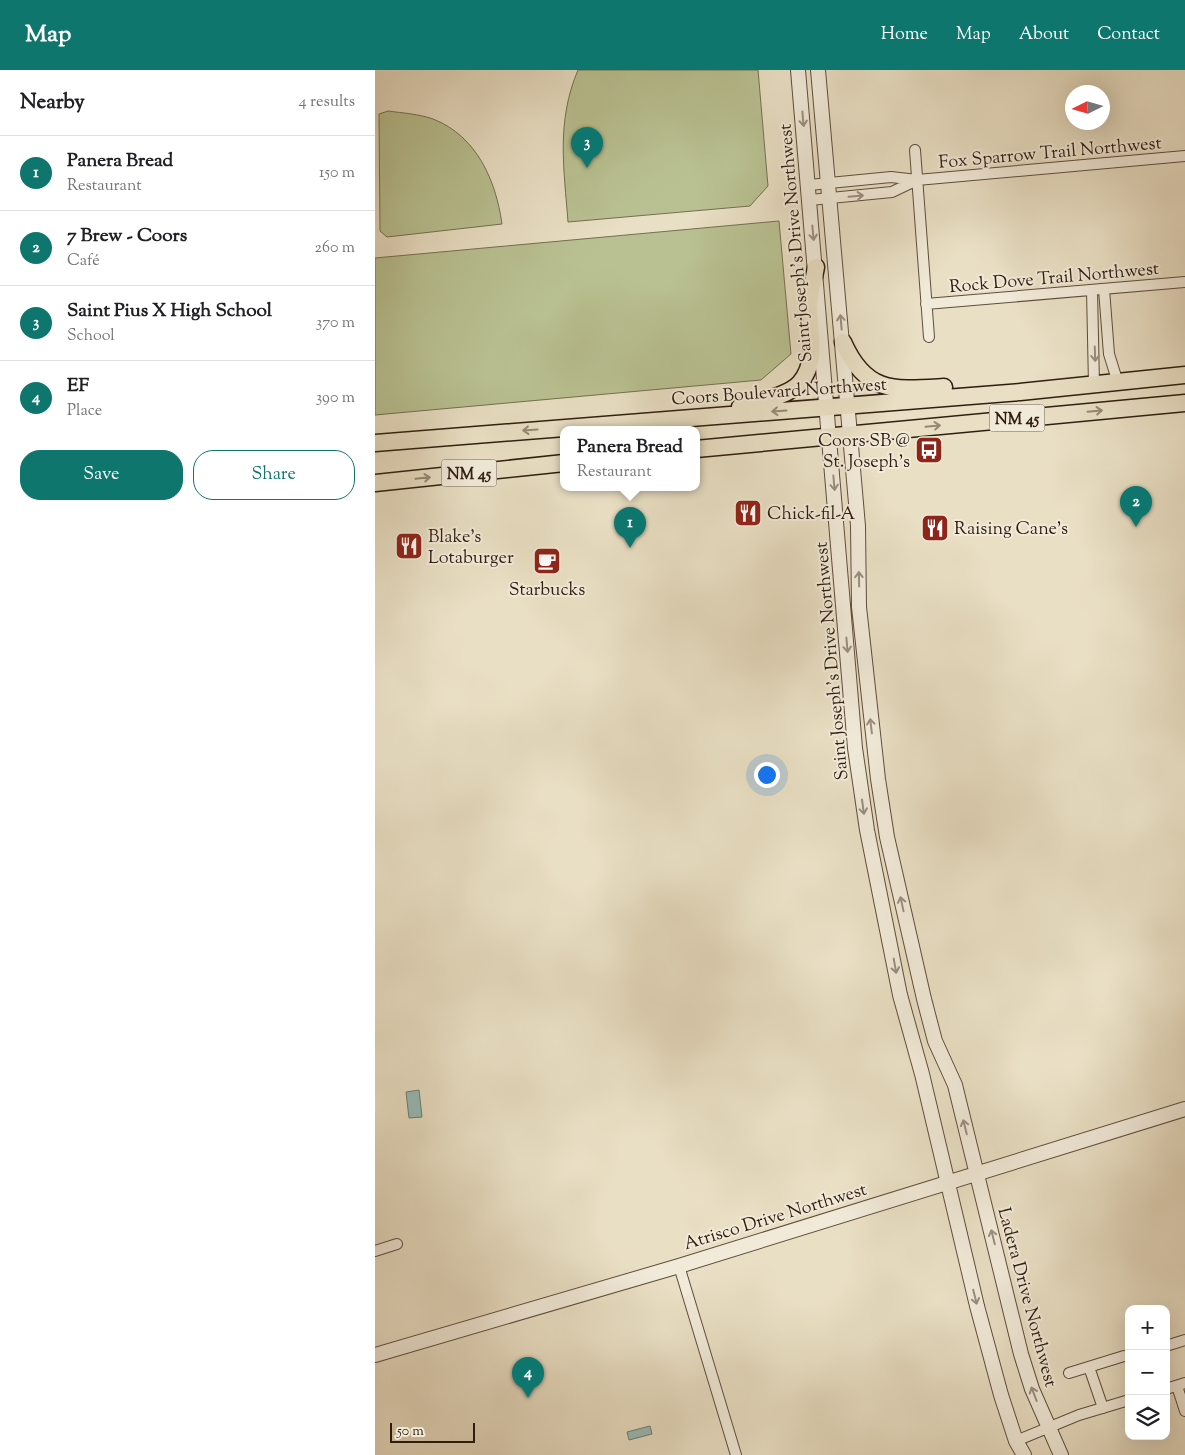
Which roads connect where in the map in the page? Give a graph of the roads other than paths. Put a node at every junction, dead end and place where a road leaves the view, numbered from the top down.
1 (798, 70) edge
2 (819, 70) edge
3 (915, 150) dead end
4 (1185, 156) edge
5 (917, 180) junction
6 (829, 183) junction
7 (809, 185) junction
8 (829, 198) junction
9 (810, 200) junction
10 (816, 267) junction
11 (1185, 282) edge
12 (1104, 289) junction
13 (1092, 290) junction
14 (926, 304) junction
15 (929, 337) dead end
16 (843, 342) junction
17 (1185, 376) edge
18 (1118, 382) junction
19 (1094, 385) junction
20 (1020, 392) junction
21 (1185, 403) edge
22 (847, 406) junction
23 (828, 407) junction
24 (705, 417) junction
25 (586, 426) edge
26 (560, 428) edge
27 (850, 433) junction
28 (830, 434) junction
29 (375, 442) edge
30 (700, 449) edge
31 (560, 463) edge
32 (375, 483) edge
33 (873, 746) junction
34 (855, 748) junction
35 (1185, 1109) edge
36 (977, 1174) junction
37 (948, 1182) junction
38 (397, 1244) dead end
39 (375, 1250) edge
40 (679, 1266) junction
41 (1184, 1343) edge
42 (1170, 1345) edge
43 (375, 1355) edge
44 (1124, 1356) dead end
45 (1089, 1367) junction
46 (1069, 1373) dead end
47 (1181, 1384) edge
48 (1125, 1401) edge
49 (1103, 1408) junction
50 (1185, 1411) edge
51 (1047, 1428) junction
52 (1016, 1440) junction
53 (736, 1455) edge
54 (1024, 1455) edge
55 (1061, 1455) edge

1 -> 7 street, Saint Joseph's Drive Northwest
2 - 6 street, Saint Joseph's Drive Northwest
3 - 5 street
4 - 5 street, Fox Sparrow Trail Northwest
5 - 6 street, Fox Sparrow Trail Northwest
8 -> 5 street, Fox Sparrow Trail Northwest
5 - 14 street
6 - 7 street, Fox Sparrow Trail Northwest
6 - 8 street, Saint Joseph's Drive Northwest
7 - 9 street, Saint Joseph's Drive Northwest
8 - 9 street, Fox Sparrow Trail Northwest
16 -> 8 street, Saint Joseph's Drive Northwest
9 -> 10 street, Saint Joseph's Drive Northwest
10 - 23 street, Saint Joseph's Drive Northwest
10 - 24 main road
11 - 12 street, Rock Dove Trail Northwest
12 - 13 street, Rock Dove Trail Northwest
12 - 18 street
13 - 14 street, Rock Dove Trail Northwest
13 -> 19 street
14 - 15 street
16 - 20 main road
16 - 22 street, Saint Joseph's Drive Northwest
17 - 18 main road, Coors Boulevard Northwest / NM 45
18 - 19 main road, Coors Boulevard Northwest / NM 45
19 - 20 main road, Coors Boulevard Northwest / NM 45
20 - 22 main road, Coors Boulevard Northwest / NM 45
27 -> 21 main road, NM 45
22 - 23 main road, Coors Boulevard Northwest / NM 45
22 - 27 street, Saint Joseph's Drive Northwest
23 -> 24 main road, Coors Boulevard Northwest / NM 45
23 - 28 street, Saint Joseph's Drive Northwest
24 -> 25 main road, Coors Boulevard Northwest / NM 45
26 -> 29 main road, Coors Boulevard Northwest / NM 45
27 - 28 main road, NM 45
33 -> 27 street, Saint Joseph's Drive Northwest
28 - 30 main road, NM 45
28 -> 34 street, Saint Joseph's Drive Northwest
32 -> 31 main road, NM 45
33 - 34 street
36 -> 33 street, Saint Joseph's Drive Northwest
34 -> 37 street, Saint Joseph's Drive Northwest
35 - 36 street, Atrisco Drive Northwest
36 - 37 street, Atrisco Drive Northwest
51 -> 36 street, Ladera Drive Northwest
37 - 40 street, Atrisco Drive Northwest
37 -> 52 street
38 - 39 street
40 - 43 street, Atrisco Drive Northwest
40 - 53 street
41 - 42 street
44 - 45 street
45 - 46 street
45 - 49 street
47 - 50 street
48 - 49 street
49 - 51 street
51 - 52 street
51 - 55 street, Ladera Drive Northwest
52 - 54 street

